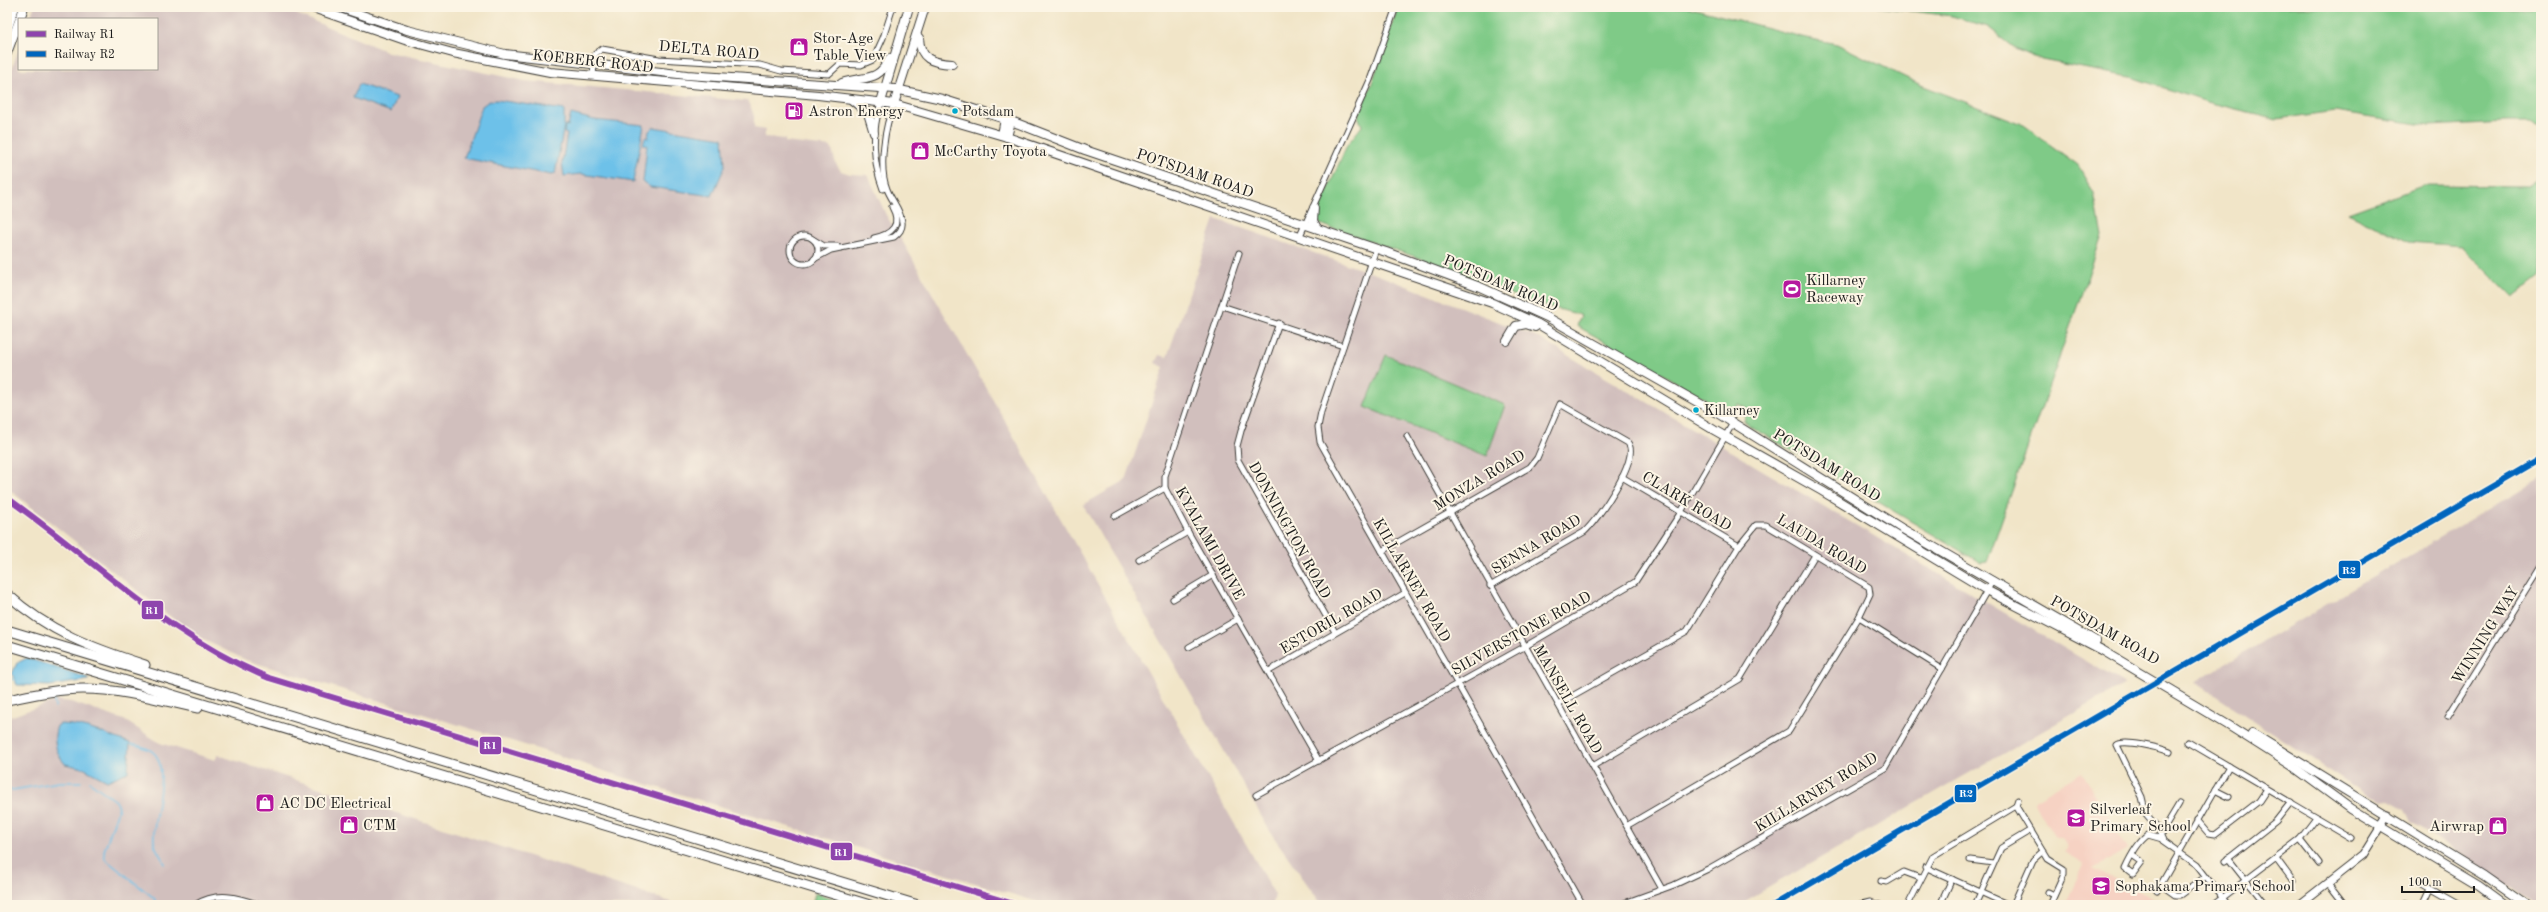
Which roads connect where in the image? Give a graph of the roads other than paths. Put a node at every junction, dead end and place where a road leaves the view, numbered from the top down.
1 (15, 7) edge
2 (24, 7) edge
3 (310, 7) edge
4 (338, 7) edge
5 (893, 7) edge
6 (909, 7) edge
7 (925, 7) edge
8 (1396, 7) edge
9 (20, 18) edge
10 (18, 23) edge
11 (7, 30) edge
12 (918, 33) junction
13 (899, 41) junction
14 (7, 53) edge
15 (594, 63) junction
16 (952, 64) dead end
17 (593, 76) junction
18 (836, 86) junction
19 (885, 88) junction
20 (900, 90) junction
21 (850, 98) junction
22 (881, 102) junction
23 (894, 104) junction
24 (1008, 120) junction
25 (874, 134) junction
26 (1004, 136) junction
27 (1314, 208) junction
28 (1306, 224) junction
29 (896, 225) junction
30 (902, 227) junction
31 (1317, 228) junction
32 (1299, 238) junction
33 (814, 240) junction
34 (1376, 249) junction
35 (1239, 254) dead end
36 (814, 259) junction
37 (1371, 263) junction
38 (1222, 306) junction
39 (1278, 323) junction
40 (1553, 333) junction
41 (1507, 342) dead end
42 (1343, 346) junction
43 (1560, 404) joint
44 (1733, 423) junction
45 (1407, 436) dead end
46 (1724, 436) junction
47 (1622, 477) junction
48 (1165, 488) junction
49 (1449, 512) junction
50 (1681, 512) junction
51 (1115, 516) dead end
52 (1188, 532) junction
53 (1739, 546) junction
54 (1382, 551) junction
55 (1815, 555) junction
56 (1138, 560) dead end
57 (2541, 567) edge
58 (1213, 575) junction
59 (1994, 580) junction
60 (1490, 586) junction
61 (1988, 591) junction
62 (1406, 593) junction
63 (7, 594) edge
64 (1173, 599) dead end
65 (1859, 617) junction
66 (1238, 619) junction
67 (7, 630) edge
68 (1335, 632) junction
69 (7, 645) edge
70 (1189, 647) dead end
71 (1524, 647) junction
72 (1942, 669) junction
73 (1268, 671) junction
74 (2142, 671) junction
75 (1456, 683) junction
76 (7, 700) edge
77 (1558, 704) junction
78 (2448, 716) dead end
79 (262, 722) junction
80 (328, 727) junction
81 (2188, 742) dead end
82 (2170, 752) dead end
83 (1319, 761) junction
84 (1593, 766) junction
85 (2229, 766) junction
86 (2267, 789) junction
87 (2215, 790) junction
88 (1256, 795) dead end
89 (2228, 797) dead end
90 (2018, 800) dead end
91 (2291, 802) junction
92 (2179, 804) dead end
93 (2016, 806) junction
94 (2388, 815) junction
95 (2316, 818) junction
96 (2198, 820) junction
97 (1628, 826) junction
98 (2380, 828) junction
99 (2031, 830) junction
100 (2351, 838) dead end
101 (2162, 839) junction
102 (2300, 839) junction
103 (2043, 851) junction
104 (2180, 852) junction
105 (2132, 855) dead end
106 (2276, 858) junction
107 (1970, 860) dead end
108 (1993, 863) junction
109 (2319, 864) dead end
110 (1925, 867) junction
111 (2205, 877) junction
112 (1920, 878) junction
113 (1952, 879) junction
114 (2245, 880) junction
115 (1881, 881) dead end
116 (2293, 882) dead end
117 (2328, 883) junction
118 (2423, 883) dead end
119 (2161, 885) junction
120 (2431, 888) junction
121 (1662, 889) junction
122 (2157, 891) dead end
123 (2048, 892) dead end
124 (1981, 893) junction
125 (2054, 895) junction
126 (2222, 898) junction
127 (2456, 903) edge
128 (195, 905) edge
129 (260, 905) edge
130 (870, 905) edge
131 (918, 905) edge
132 (1583, 905) edge
133 (1620, 905) edge
134 (1858, 905) edge
135 (1880, 905) edge
136 (1908, 905) edge
137 (1940, 905) edge
138 (1975, 905) edge
139 (2009, 905) edge
140 (2013, 905) edge
141 (2050, 905) edge
142 (2213, 905) edge
143 (2228, 905) edge
144 (2265, 905) edge
145 (2299, 905) edge
146 (2345, 905) edge
147 (2401, 905) edge
148 (2414, 905) edge
149 (2423, 905) edge
150 (2462, 905) edge
151 (2505, 905) edge
152 (2526, 905) edge

1 - 11 main road
2 - 9 main road
3 - 17 main road, KOEBERG ROAD
4 - 15 main road, KOEBERG ROAD
5 - 15 street, DELTA ROAD
6 - 13 main road
7 - 12 main road
8 - 27 street
10 - 14 main road
12 - 16 main road
12 - 20 main road
13 - 18 main road
13 - 19 main road
15 - 17 street
15 - 18 main road, KOEBERG ROAD
17 - 21 main road, KOEBERG ROAD
18 - 19 main road, KOEBERG ROAD
19 - 20 main road, POTSDAM ROAD
19 - 22 main road
20 - 23 main road
20 - 24 main road, POTSDAM ROAD
21 - 22 main road, KOEBERG ROAD
21 - 25 main road
22 - 23 main road, POTSDAM ROAD
22 - 25 street
23 - 26 main road, POTSDAM ROAD
23 - 30 street
24 - 26 main road
24 - 28 main road, POTSDAM ROAD
25 - 29 street
26 - 32 main road, POTSDAM ROAD
27 - 28 street
27 - 31 main road
28 - 31 main road, POTSDAM ROAD
28 - 32 street
29 - 30 street
29 - 33 street
30 - 36 street
31 - 34 main road, POTSDAM ROAD
32 - 37 main road, POTSDAM ROAD
33 - 36 street
33 - 36 street
34 - 37 street, KILLARNEY ROAD
34 - 44 main road, POTSDAM ROAD
35 - 38 street, KYALAMI DRIVE
37 - 40 main road, POTSDAM ROAD
37 - 42 street, KILLARNEY ROAD
38 - 39 street
38 - 48 street, KYALAMI DRIVE
39 - 42 street
39 - 68 street, DONNINGTON ROAD
40 - 41 main road
40 - 46 main road, POTSDAM ROAD
42 - 54 street, KILLARNEY ROAD
43 - 47 street, SENNA ROAD
43 - 49 street, MONZA ROAD
44 - 46 street, SILVERSTONE ROAD
44 - 59 main road, POTSDAM ROAD
45 - 49 street, MANSELL ROAD
46 - 50 street, SILVERSTONE ROAD
46 - 61 main road, POTSDAM ROAD
47 - 50 street, CLARK ROAD
47 - 60 street, SENNA ROAD
48 - 51 street
48 - 52 street, KYALAMI DRIVE
49 - 54 street, MONZA ROAD
49 - 60 street, MANSELL ROAD
50 - 53 street, CLARK ROAD
50 - 71 street, SILVERSTONE ROAD
52 - 56 street
52 - 58 street, KYALAMI DRIVE
53 - 55 street, LAUDA ROAD
53 - 77 street, LAUDA ROAD
54 - 62 street, KILLARNEY ROAD
55 - 65 street, LAUDA ROAD
55 - 84 street
57 - 78 street, WINNING WAY
58 - 64 street
58 - 66 street, KYALAMI DRIVE
59 - 61 street, KILLARNEY ROAD
59 - 74 main road, POTSDAM ROAD
60 - 71 street, MANSELL ROAD
61 - 72 street, KILLARNEY ROAD
61 - 74 main road, POTSDAM ROAD
62 - 68 street, ESTORIL ROAD
62 - 75 street, KILLARNEY ROAD
63 - 80 highway
65 - 72 street
65 - 97 street, LAUDA ROAD
66 - 70 street
66 - 73 street, KYALAMI DRIVE
67 - 80 highway
68 - 73 street, ESTORIL ROAD
69 - 79 highway
71 - 75 street, SILVERSTONE ROAD
71 - 77 street, MANSELL ROAD
72 - 121 street, KILLARNEY ROAD
73 - 83 street, KYALAMI DRIVE
74 - 94 main road, POTSDAM ROAD
74 - 98 main road, POTSDAM ROAD
75 - 83 street, SILVERSTONE ROAD
75 - 132 street, KILLARNEY ROAD
76 - 79 highway
77 - 84 street, MANSELL ROAD
79 - 130 highway
80 - 131 highway
81 - 85 street
82 - 101 street
83 - 88 street, SILVERSTONE ROAD
84 - 97 street, MANSELL ROAD
85 - 86 street
85 - 87 street
86 - 91 street
86 - 96 street
87 - 89 street
87 - 96 street
90 - 93 street
91 - 95 street
91 - 114 street
92 - 101 street
93 - 99 street
93 - 110 street
94 - 98 street
94 - 152 main road, POTSDAM ROAD
95 - 100 street
95 - 102 street
96 - 104 street
97 - 121 street, MANSELL ROAD
98 - 117 street
98 - 151 main road, POTSDAM ROAD
99 - 103 street
99 - 108 street
101 - 104 street
101 - 105 street
102 - 106 street
102 - 109 street
103 - 125 street
103 - 140 street
104 - 111 street
104 - 119 street
106 - 114 street
106 - 116 street
107 - 108 street
108 - 124 street
110 - 112 street
110 - 113 street
111 - 119 street
111 - 126 street
112 - 115 street
112 - 136 street
113 - 124 street
113 - 137 street
114 - 126 street
114 - 144 street
117 - 145 street
117 - 146 street
118 - 120 street
119 - 122 street
120 - 127 street
120 - 149 street
121 - 133 street, KILLARNEY ROAD
123 - 125 street
124 - 138 street
124 - 139 street
125 - 141 street
126 - 142 street
126 - 143 street
127 - 150 street
128 - 129 street
134 - 135 street
147 - 148 street

